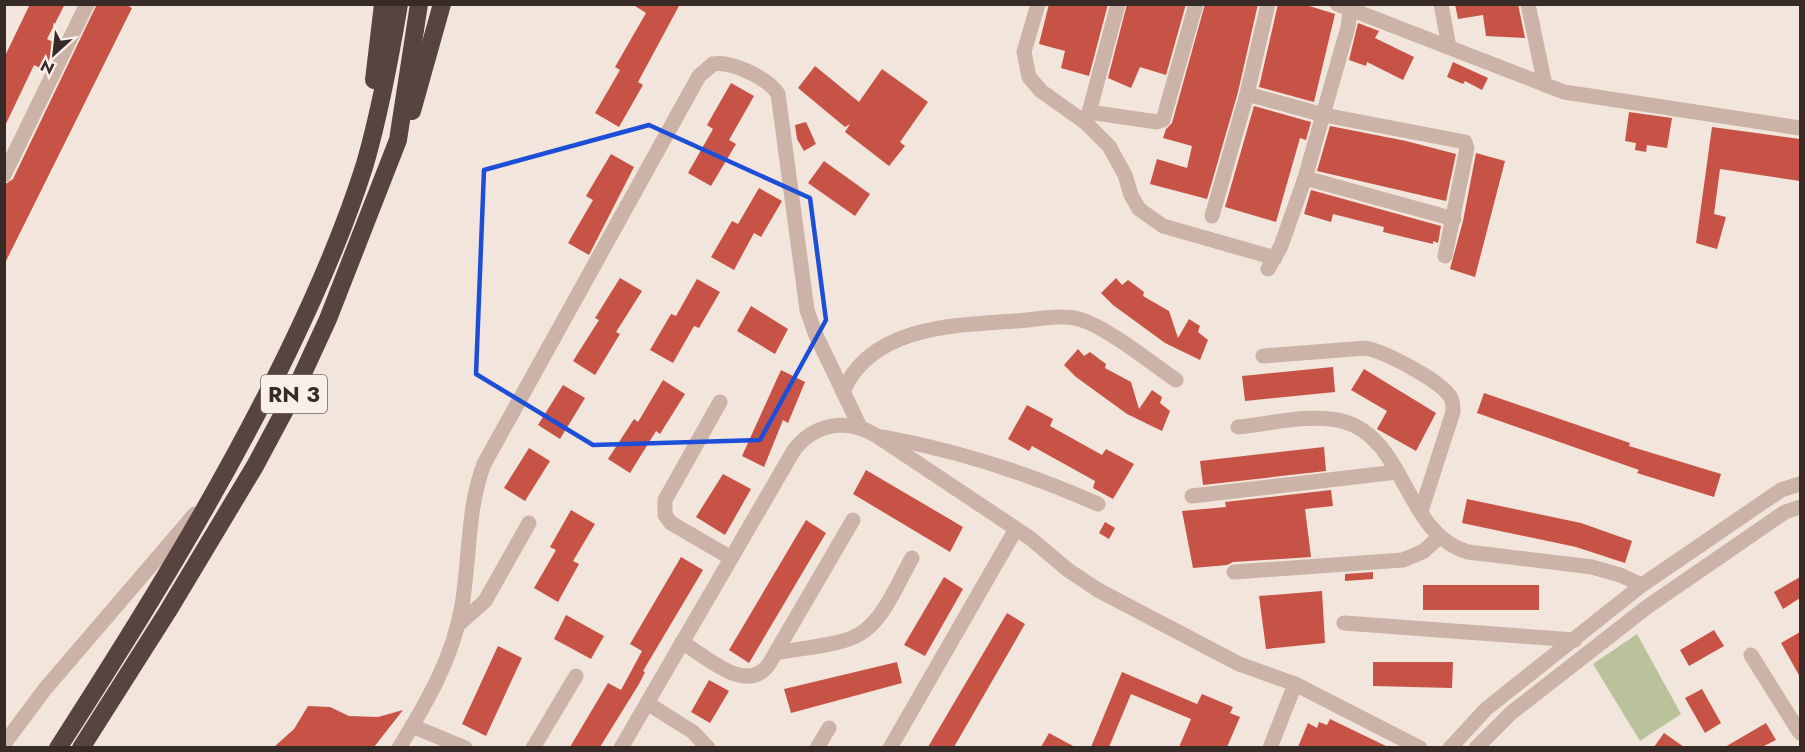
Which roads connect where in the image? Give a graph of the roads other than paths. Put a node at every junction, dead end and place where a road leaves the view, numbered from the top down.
1 (87, 4) edge
2 (383, 4) edge
3 (399, 4) edge
4 (420, 4) edge
5 (441, 4) edge
6 (1038, 4) edge
7 (1118, 4) edge
8 (1196, 4) edge
9 (1268, 4) edge
10 (1441, 4) edge
11 (1528, 4) edge
12 (1347, 6) edge
13 (1449, 47) junction
14 (1545, 85) junction
15 (1247, 94) junction
16 (1324, 115) junction
17 (1088, 118) junction
18 (1800, 128) edge
19 (373, 133) junction
20 (398, 140) junction
21 (11, 143) edge
22 (4, 175) edge
23 (1305, 178) junction
24 (1212, 216) dead end
25 (1454, 219) junction
26 (1445, 256) dead end
27 (1263, 356) dead end
28 (1176, 380) dead end
29 (843, 392) junction
30 (720, 402) dead end
31 (860, 427) junction
32 (1238, 427) dead end
33 (877, 436) junction
34 (1397, 472) junction
35 (220, 484) junction
36 (1800, 484) edge
37 (1192, 496) dead end
38 (1098, 504) dead end
39 (1800, 507) edge
40 (1421, 511) junction
41 (853, 520) dead end
42 (530, 523) dead end
43 (1016, 529) junction
44 (1439, 537) junction
45 (731, 558) junction
46 (912, 558) dead end
47 (1234, 572) dead end
48 (1642, 585) junction
49 (1344, 623) dead end
50 (458, 625) junction
51 (1575, 640) junction
52 (682, 642) junction
53 (776, 653) junction
54 (1751, 655) dead end
55 (576, 676) dead end
56 (1294, 684) junction
57 (647, 703) junction
58 (412, 726) junction
59 (829, 728) dead end
60 (1800, 733) edge
61 (4, 744) edge
62 (58, 747) edge
63 (81, 747) edge
64 (399, 747) edge
65 (465, 747) edge
66 (533, 747) edge
67 (621, 747) edge
68 (708, 747) edge
69 (817, 747) edge
70 (890, 747) edge
71 (1270, 747) edge
72 (1420, 747) edge
73 (1450, 747) edge
74 (1476, 747) edge

1 - 21 street
2 - 19 highway
3 - 19 highway, RN 3
4 - 20 highway, RN 3
5 - 20 highway
6 - 17 street
7 - 17 street
8 - 17 street
9 - 15 street
10 - 13 street
11 - 14 street
12 - 13 street
12 - 16 street
13 - 14 street
14 - 18 street
15 - 16 street
15 - 24 street
16 - 23 street
16 - 25 street
17 - 23 street
19 - 35 highway, RN 3
20 - 63 highway, RN 3
21 - 22 street
23 - 25 street
25 - 26 street
27 - 40 street
28 - 29 street
29 - 31 street
29 - 50 street
30 - 45 street
31 - 33 street
31 - 45 street
32 - 34 street
33 - 38 street
33 - 43 street
34 - 37 street
34 - 40 street
35 - 61 street
35 - 62 highway, RN 3
36 - 48 street
39 - 74 street
40 - 44 street
41 - 53 street
42 - 50 street
43 - 56 street
43 - 70 street
44 - 47 street
44 - 48 street
45 - 52 street
46 - 53 street
48 - 51 street
49 - 51 street
50 - 58 street
51 - 73 street
52 - 53 street
52 - 57 street
54 - 60 street
55 - 66 street
56 - 71 street
56 - 72 street
57 - 67 street
57 - 68 street
58 - 64 street
58 - 65 street
59 - 69 street

